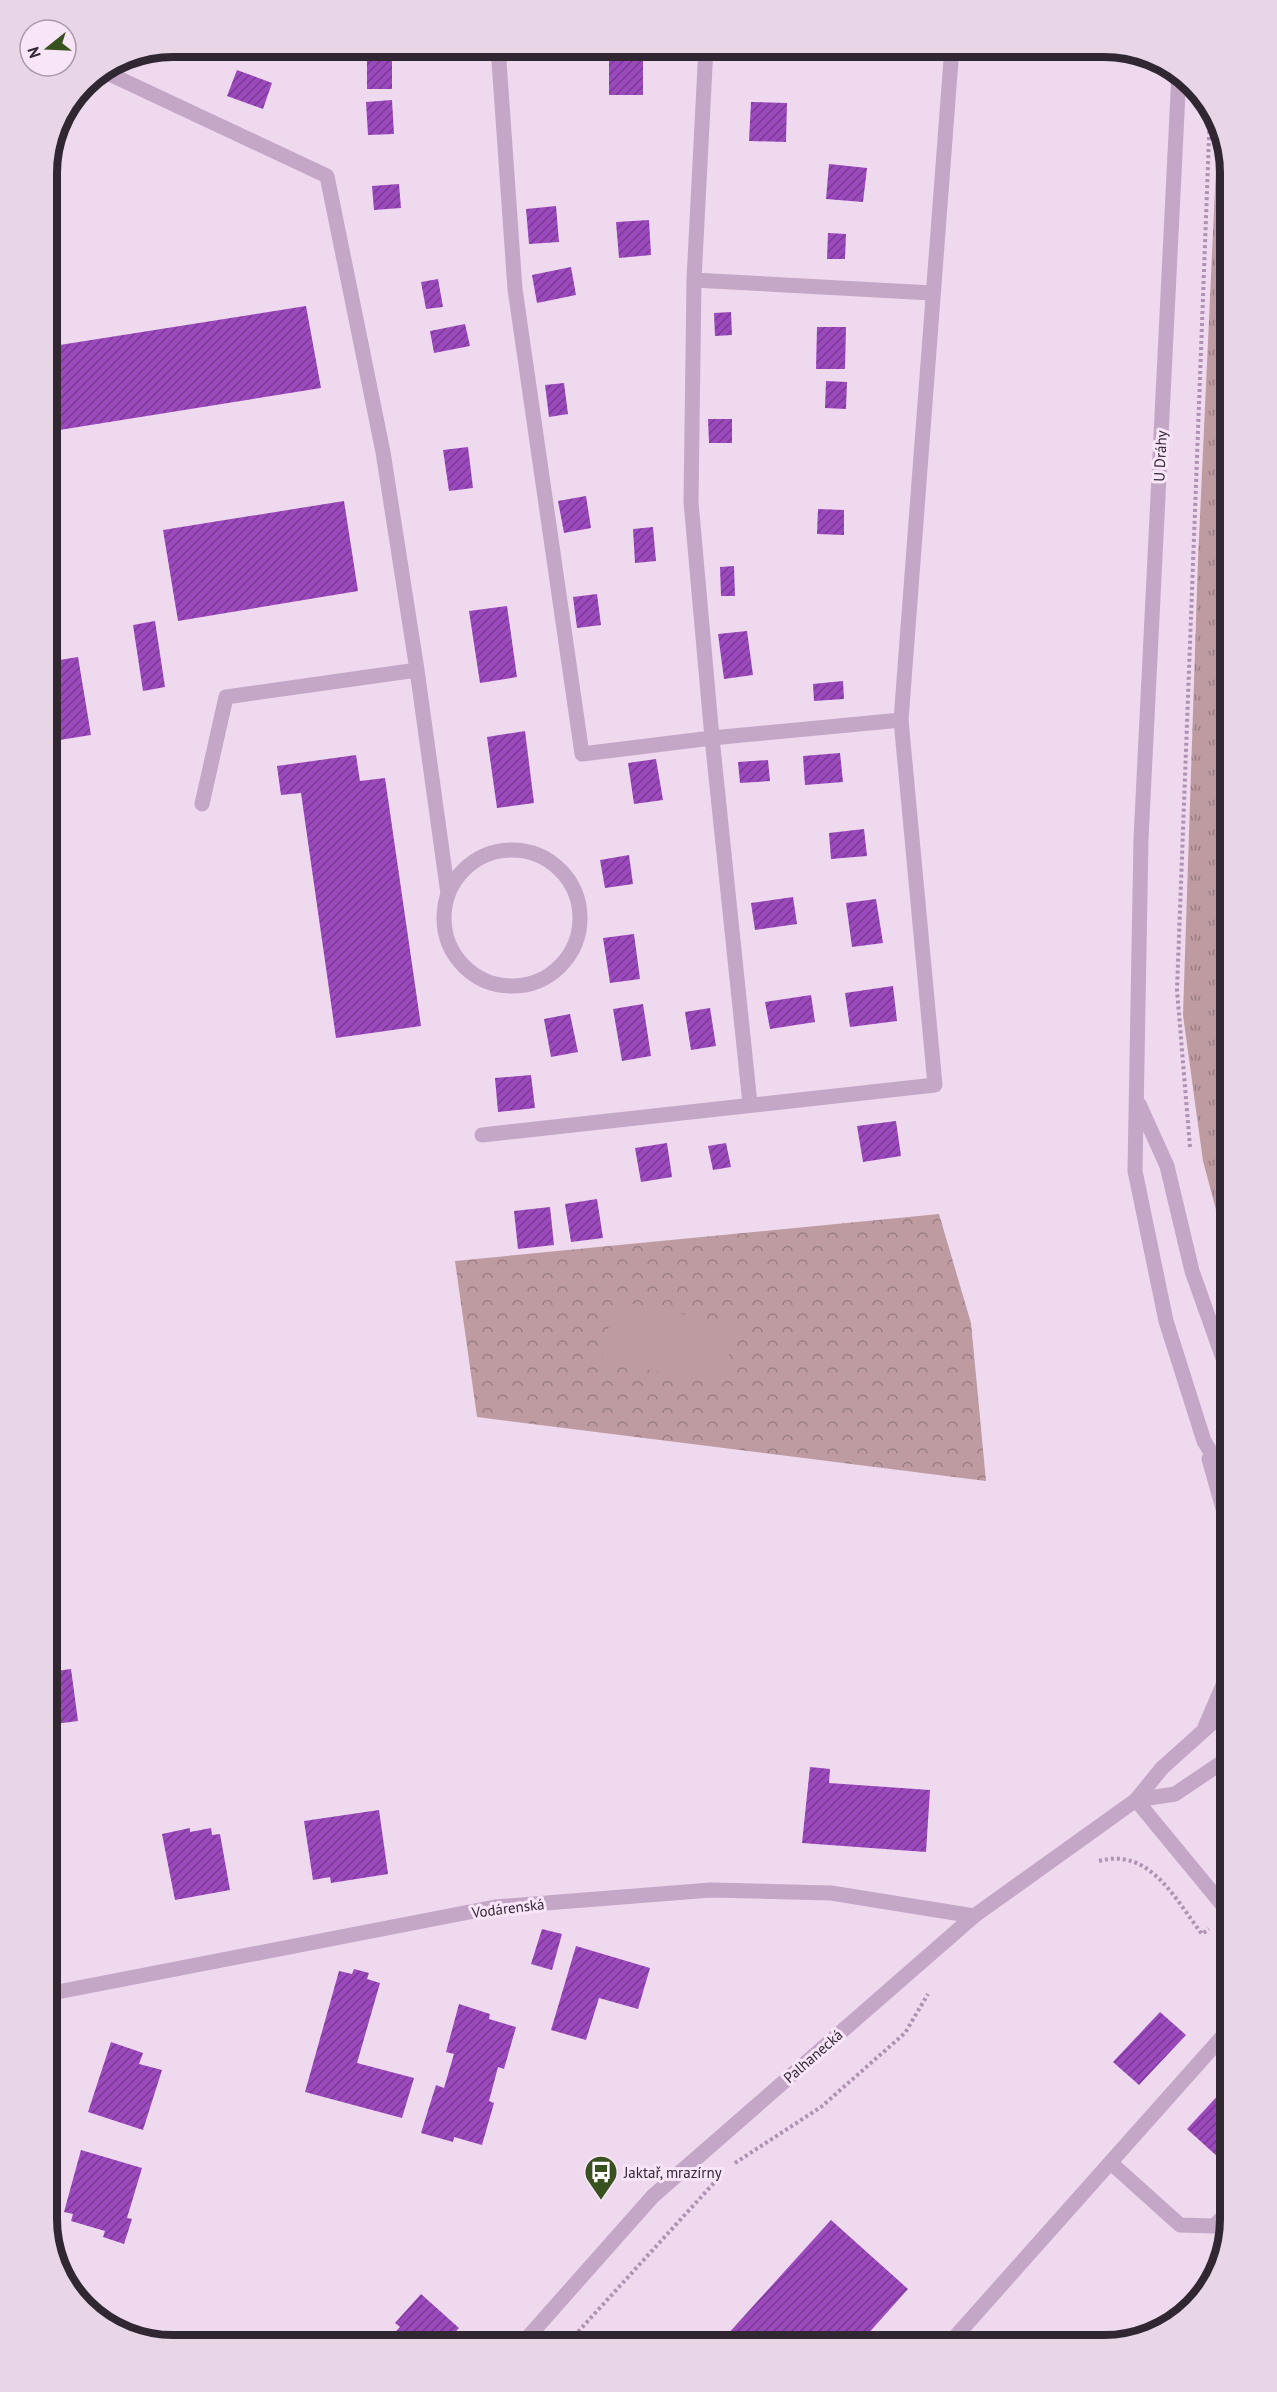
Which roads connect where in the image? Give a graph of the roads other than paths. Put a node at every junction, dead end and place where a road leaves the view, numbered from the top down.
1 (499, 57) edge
2 (705, 57) edge
3 (951, 57) edge
4 (112, 75) edge
5 (1178, 85) edge
6 (694, 280) junction
7 (932, 293) junction
8 (417, 670) junction
9 (901, 720) junction
10 (712, 738) junction
11 (202, 804) dead end
12 (448, 894) junction
13 (1137, 1101) junction
14 (750, 1104) junction
15 (482, 1135) dead end
16 (1220, 1350) edge
17 (1204, 1441) junction
18 (1220, 1467) edge
19 (1220, 1498) edge
20 (1220, 1692) edge
21 (1220, 1717) edge
22 (1200, 1736) junction
23 (1220, 1764) edge
24 (1136, 1800) junction
25 (1220, 1902) edge
26 (974, 1916) junction
27 (57, 1992) edge
28 (1220, 2039) edge
29 (1111, 2163) junction
30 (1220, 2220) edge
31 (530, 2335) edge
32 (957, 2335) edge

1 - 10 street
2 - 6 street
3 - 7 street
4 - 8 street
5 - 13 street, U Dráhy
6 - 7 street
6 - 10 street
7 - 9 street
8 - 11 street
8 - 12 street
9 - 10 street
9 - 14 street
10 - 14 street
12 - 12 street
13 - 16 street
13 - 17 street, U Dráhy
14 - 15 street
17 - 18 street
17 - 19 street
20 - 22 street
21 - 22 street, Palhanecká
22 - 24 street, Palhanecká
23 - 24 street, Palhanecká
24 - 25 street
24 - 26 street, Palhanecká
26 - 27 street, Vodárenská
26 - 31 street, Palhanecká
28 - 29 street
29 - 30 street
29 - 32 street

